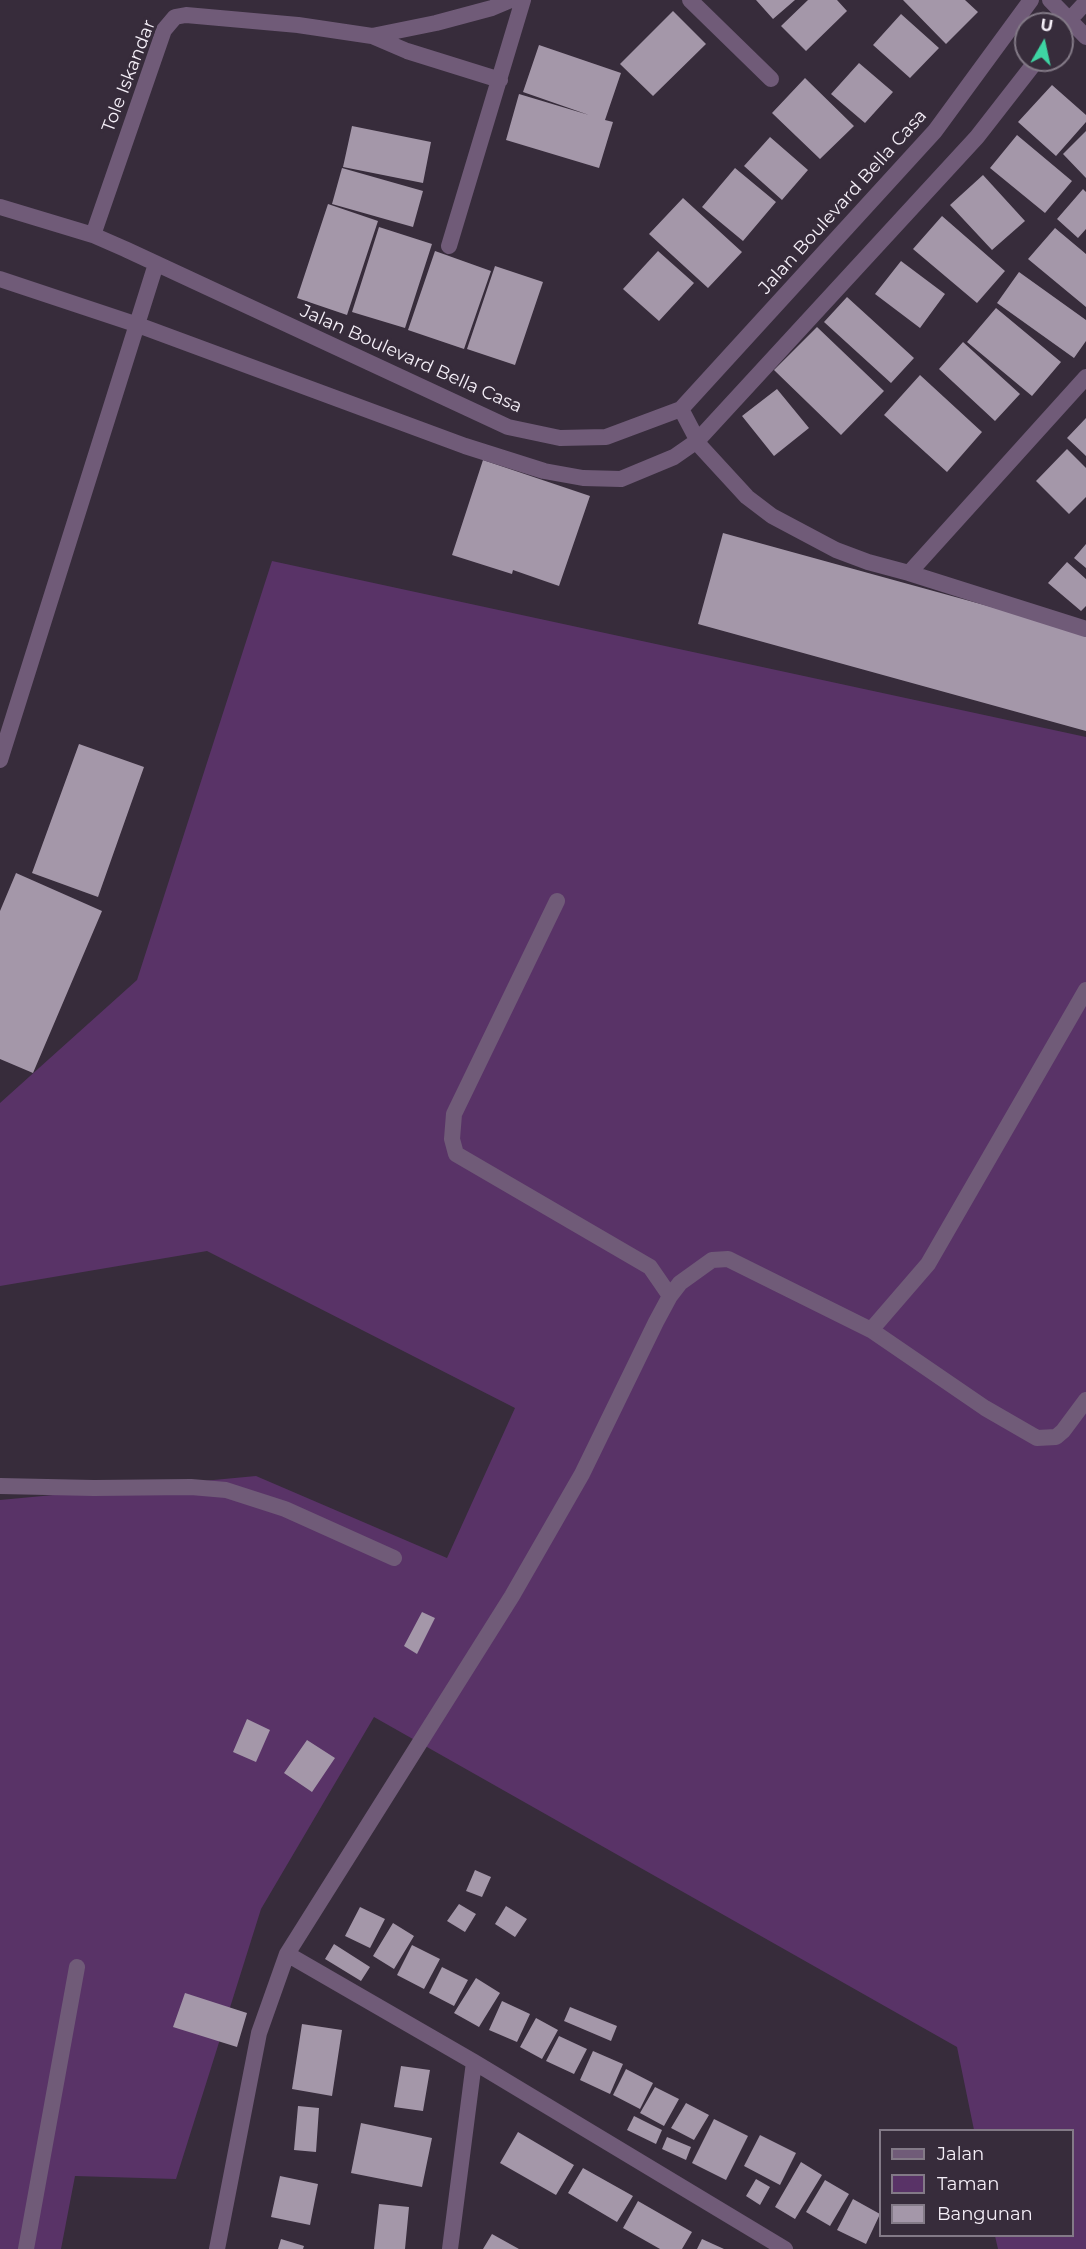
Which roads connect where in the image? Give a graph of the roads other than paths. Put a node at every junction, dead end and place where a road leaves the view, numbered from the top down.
1 (511, 0) edge
2 (523, 0) edge
3 (690, 0) edge
4 (1031, 0) edge
5 (1086, 2) edge
6 (1074, 14) edge
7 (372, 36) junction
8 (1028, 72) edge
9 (771, 79) dead end
10 (500, 81) junction
11 (0, 207) edge
12 (93, 236) junction
13 (449, 246) dead end
14 (156, 264) junction
15 (0, 279) edge
16 (138, 325) junction
17 (1086, 377) edge
18 (681, 409) junction
19 (697, 441) junction
20 (909, 573) junction
21 (1086, 629) edge
22 (0, 760) edge
23 (556, 902) dead end
24 (1086, 990) edge
25 (670, 1296) junction
26 (872, 1330) junction
27 (1086, 1400) edge
28 (0, 1486) edge
29 (394, 1558) dead end
30 (287, 1954) junction
31 (77, 1967) dead end
32 (474, 2062) junction
33 (26, 2249) edge
34 (217, 2249) edge
35 (450, 2249) edge
36 (784, 2249) edge

1 - 7 street, Tole Iskandar
2 - 10 street
3 - 9 street
4 - 18 street, Jalan Boulevard Bella Casa
5 - 6 street
7 - 10 street
7 - 12 street, Tole Iskandar
8 - 19 street
10 - 13 street
11 - 12 street, Jalan Boulevard Bella Casa
12 - 14 street, Jalan Boulevard Bella Casa
14 - 16 street
14 - 18 street, Jalan Boulevard Bella Casa
15 - 16 street
16 - 19 street
16 - 22 street
17 - 20 street
18 - 19 street
19 - 20 street
20 - 21 street
23 - 25 street
24 - 26 street
25 - 26 street
25 - 30 street
26 - 27 street
28 - 29 street
30 - 32 street
30 - 34 street
31 - 33 street
32 - 35 street
32 - 36 street

